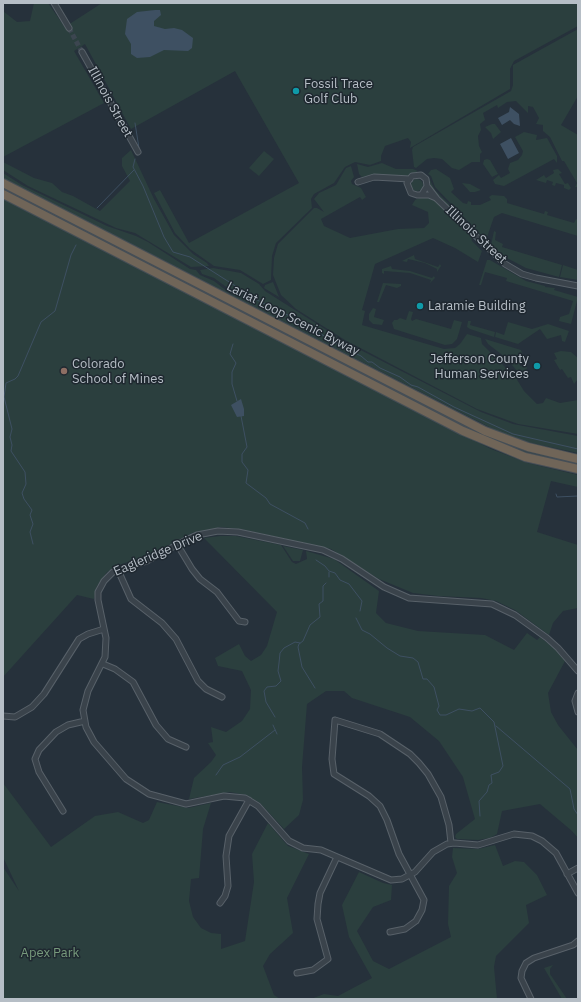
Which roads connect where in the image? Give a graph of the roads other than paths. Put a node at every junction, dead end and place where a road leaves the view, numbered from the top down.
1 (54, 3) edge
2 (69, 28) tunnel mouth
3 (82, 52) tunnel mouth
4 (138, 152) dead end
5 (394, 178) junction
6 (410, 178) junction
7 (358, 182) dead end
8 (3, 183) edge
9 (407, 186) junction
10 (427, 186) junction
11 (3, 194) edge
12 (422, 194) junction
13 (437, 199) junction
14 (203, 286) junction
15 (578, 286) edge
16 (198, 294) junction
17 (578, 459) edge
18 (578, 469) edge
19 (177, 544) junction
20 (118, 570) junction
21 (245, 622) dead end
22 (104, 629) junction
23 (103, 664) junction
24 (578, 671) edge
25 (578, 693) edge
26 (222, 698) dead end
27 (578, 712) edge
28 (3, 716) edge
29 (85, 721) junction
30 (186, 747) dead end
31 (249, 800) junction
32 (63, 811) dead end
33 (453, 843) junction
34 (337, 857) junction
35 (578, 868) edge
36 (411, 874) junction
37 (567, 874) junction
38 (578, 893) edge
39 (220, 903) dead end
40 (390, 932) dead end
41 (578, 941) edge
42 (297, 973) dead end
43 (531, 999) edge

1 - 2 street
3 - 4 street, Illinois Street
5 - 6 street
5 - 7 street
5 - 9 street
6 - 9 street
6 - 10 street
8 - 14 highway, Lariat Loop Scenic Byway
9 - 12 street
10 - 12 street
10 - 13 street, Illinois Street
11 - 16 highway, Lariat Loop Scenic Byway
12 - 13 street
13 - 15 street, Illinois Street
14 - 16 highway
14 - 17 highway, Lariat Loop Scenic Byway
16 - 18 highway, Lariat Loop Scenic Byway
19 - 20 street, Eagleridge Drive
19 - 21 street
19 - 24 street, Eagleridge Drive
20 - 22 street, Eagleridge Drive
20 - 26 street
22 - 23 street, Eagleridge Drive
22 - 28 street
23 - 29 street, Eagleridge Drive
23 - 30 street
25 - 27 street
29 - 31 street, Eagleridge Drive
29 - 32 street
31 - 34 street, Eagleridge Drive
31 - 39 street
33 - 36 street, Eagleridge Drive
33 - 36 street
33 - 37 street
34 - 36 street, Eagleridge Drive
34 - 42 street
35 - 37 street
36 - 40 street
37 - 38 street
41 - 43 street

